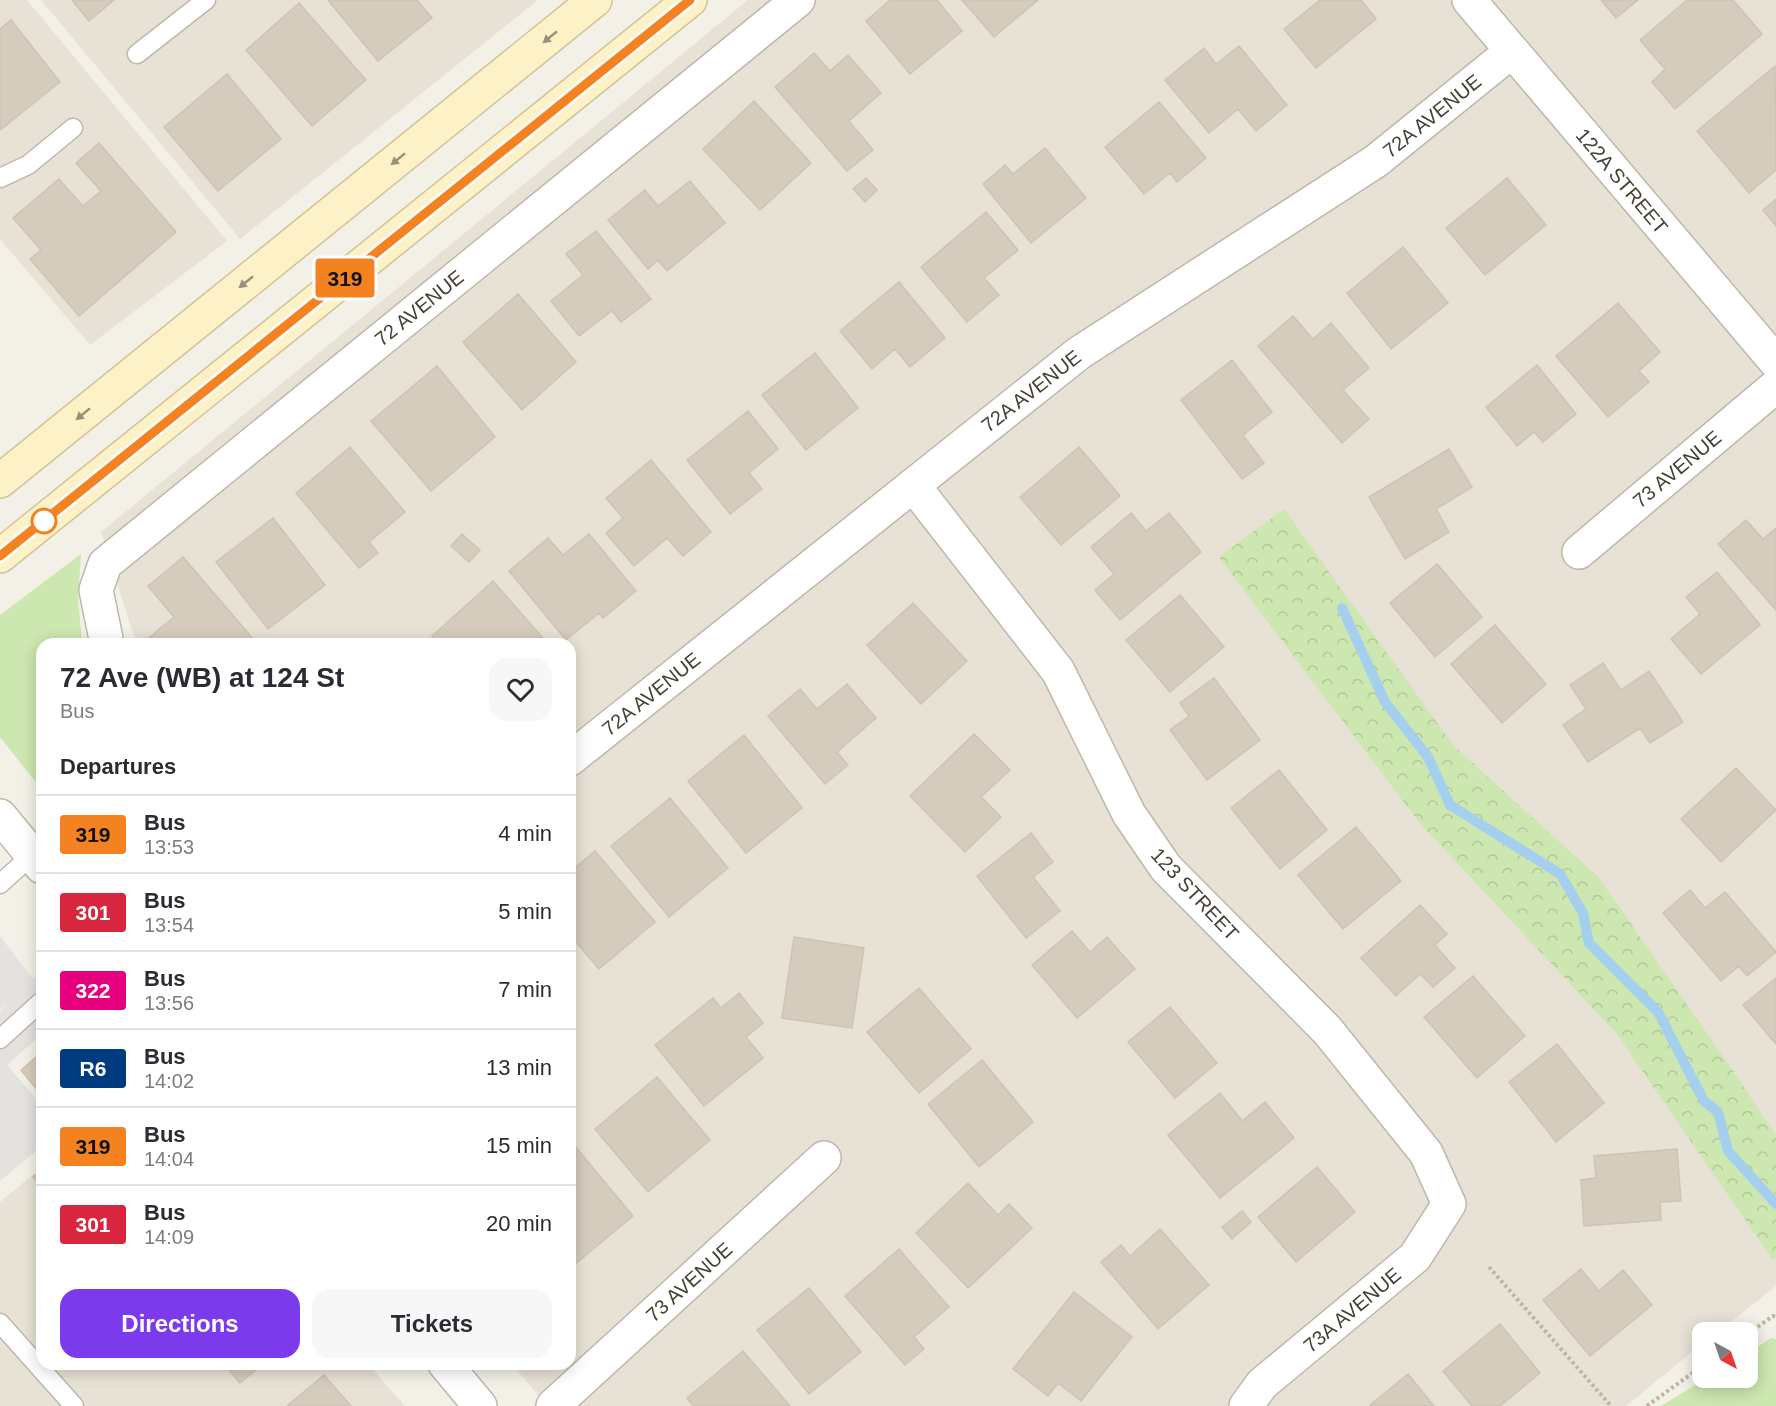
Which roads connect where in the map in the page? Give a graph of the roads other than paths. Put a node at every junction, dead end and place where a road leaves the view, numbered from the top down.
1 (206, 0) edge
2 (595, 0) edge
3 (690, 0) edge
4 (798, 0) edge
5 (1469, 0) edge
6 (1512, 51) junction
7 (137, 54) dead end
8 (73, 128) dead end
9 (0, 178) edge
10 (1776, 362) edge
11 (1776, 386) edge
12 (0, 481) edge
13 (913, 485) junction
14 (1579, 552) dead end
15 (0, 556) edge
16 (106, 638) edge
17 (576, 754) edge
18 (0, 816) edge
19 (36, 852) edge
20 (36, 857) edge
21 (0, 884) edge
22 (36, 1006) edge
23 (0, 1039) edge
24 (824, 1158) dead end
25 (1461, 1208) joint
26 (0, 1323) edge
27 (36, 1363) edge
28 (42, 1370) edge
29 (450, 1370) edge
30 (74, 1406) edge
31 (480, 1406) edge
32 (553, 1406) edge
33 (1246, 1406) edge

1 - 7 lane
2 -> 12 main road
3 - 15 main road
4 - 16 street, 72 AVENUE
5 - 6 street, 122A STREET
6 - 10 street, 122A STREET
6 - 13 street, 72A AVENUE
8 - 9 lane
11 - 14 street, 73 AVENUE
13 - 17 street, 72A AVENUE
13 - 25 street, 123 STREET
18 - 19 street
20 - 21 lane
22 - 23 lane
24 - 32 street, 73 AVENUE
25 - 33 street, 73A AVENUE
26 - 27 lane
28 - 30 lane
29 - 31 street

